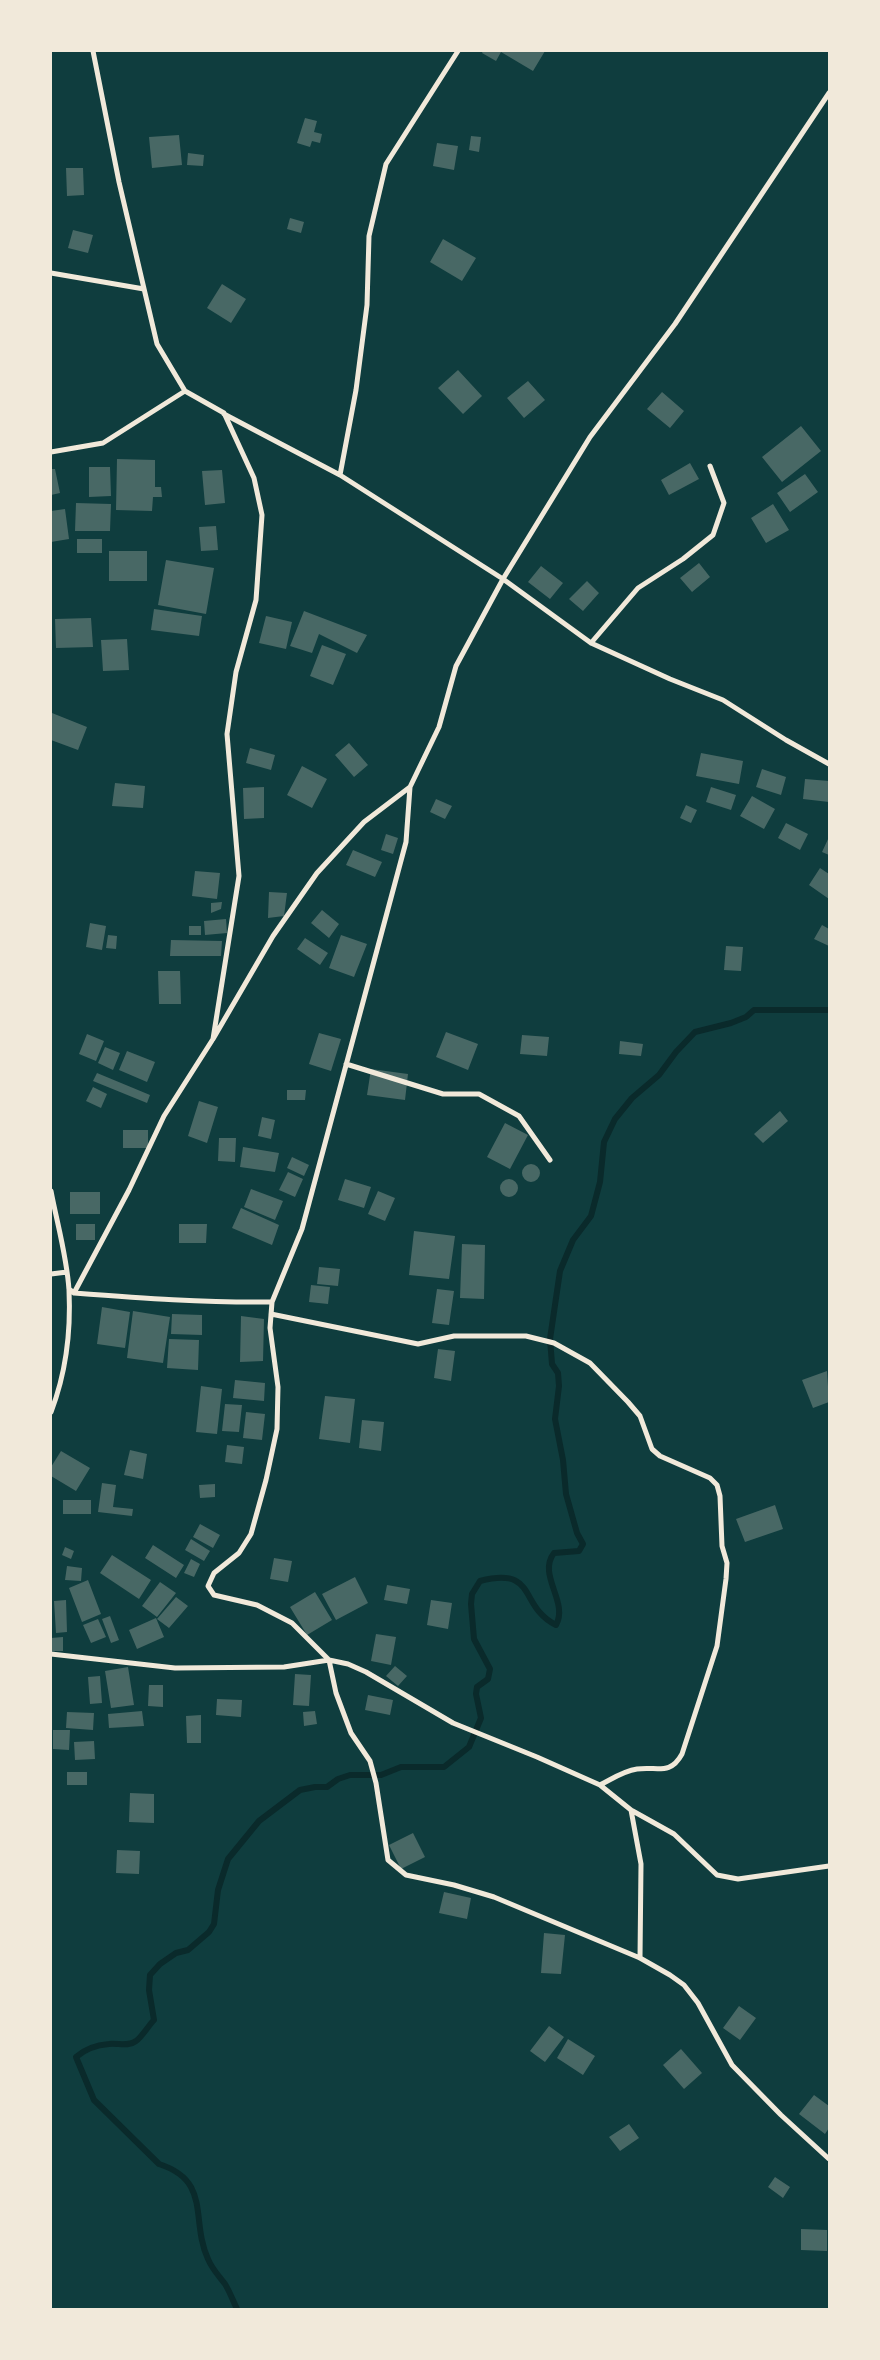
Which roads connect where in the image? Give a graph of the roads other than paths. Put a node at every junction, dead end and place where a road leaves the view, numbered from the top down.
1 (93, 51) edge
2 (458, 51) edge
3 (829, 93) edge
4 (51, 272) edge
5 (144, 289) junction
6 (185, 391) junction
7 (224, 414) junction
8 (51, 452) edge
9 (710, 466) dead end
10 (340, 475) junction
11 (503, 579) junction
12 (591, 643) junction
13 (829, 764) edge
14 (410, 787) junction
15 (213, 1039) junction
16 (346, 1064) junction
17 (550, 1160) dead end
18 (51, 1191) edge
19 (67, 1272) junction
20 (51, 1274) edge
21 (72, 1291) junction
22 (272, 1302) junction
23 (271, 1314) junction
24 (51, 1412) edge
25 (51, 1654) edge
26 (329, 1660) junction
27 (600, 1785) junction
28 (631, 1810) junction
29 (829, 1866) edge
30 (640, 1958) junction
31 (829, 2159) edge

1 - 5 street
2 - 10 street
3 - 11 street
4 - 5 street
5 - 6 street
6 - 7 street
6 - 8 street
7 - 10 street
7 - 15 street
9 - 12 street
10 - 11 street
11 - 12 street
11 - 14 street
12 - 13 street
14 - 15 street
14 - 16 street
15 - 21 street
16 - 17 street
16 - 22 street
18 - 19 street
19 - 20 street
19 - 21 street
21 - 22 street
21 - 24 street
22 - 23 street
23 - 26 street
23 - 27 street
25 - 26 street
26 - 27 street
26 - 30 street
27 - 28 street
28 - 29 street
28 - 30 street
30 - 31 street

